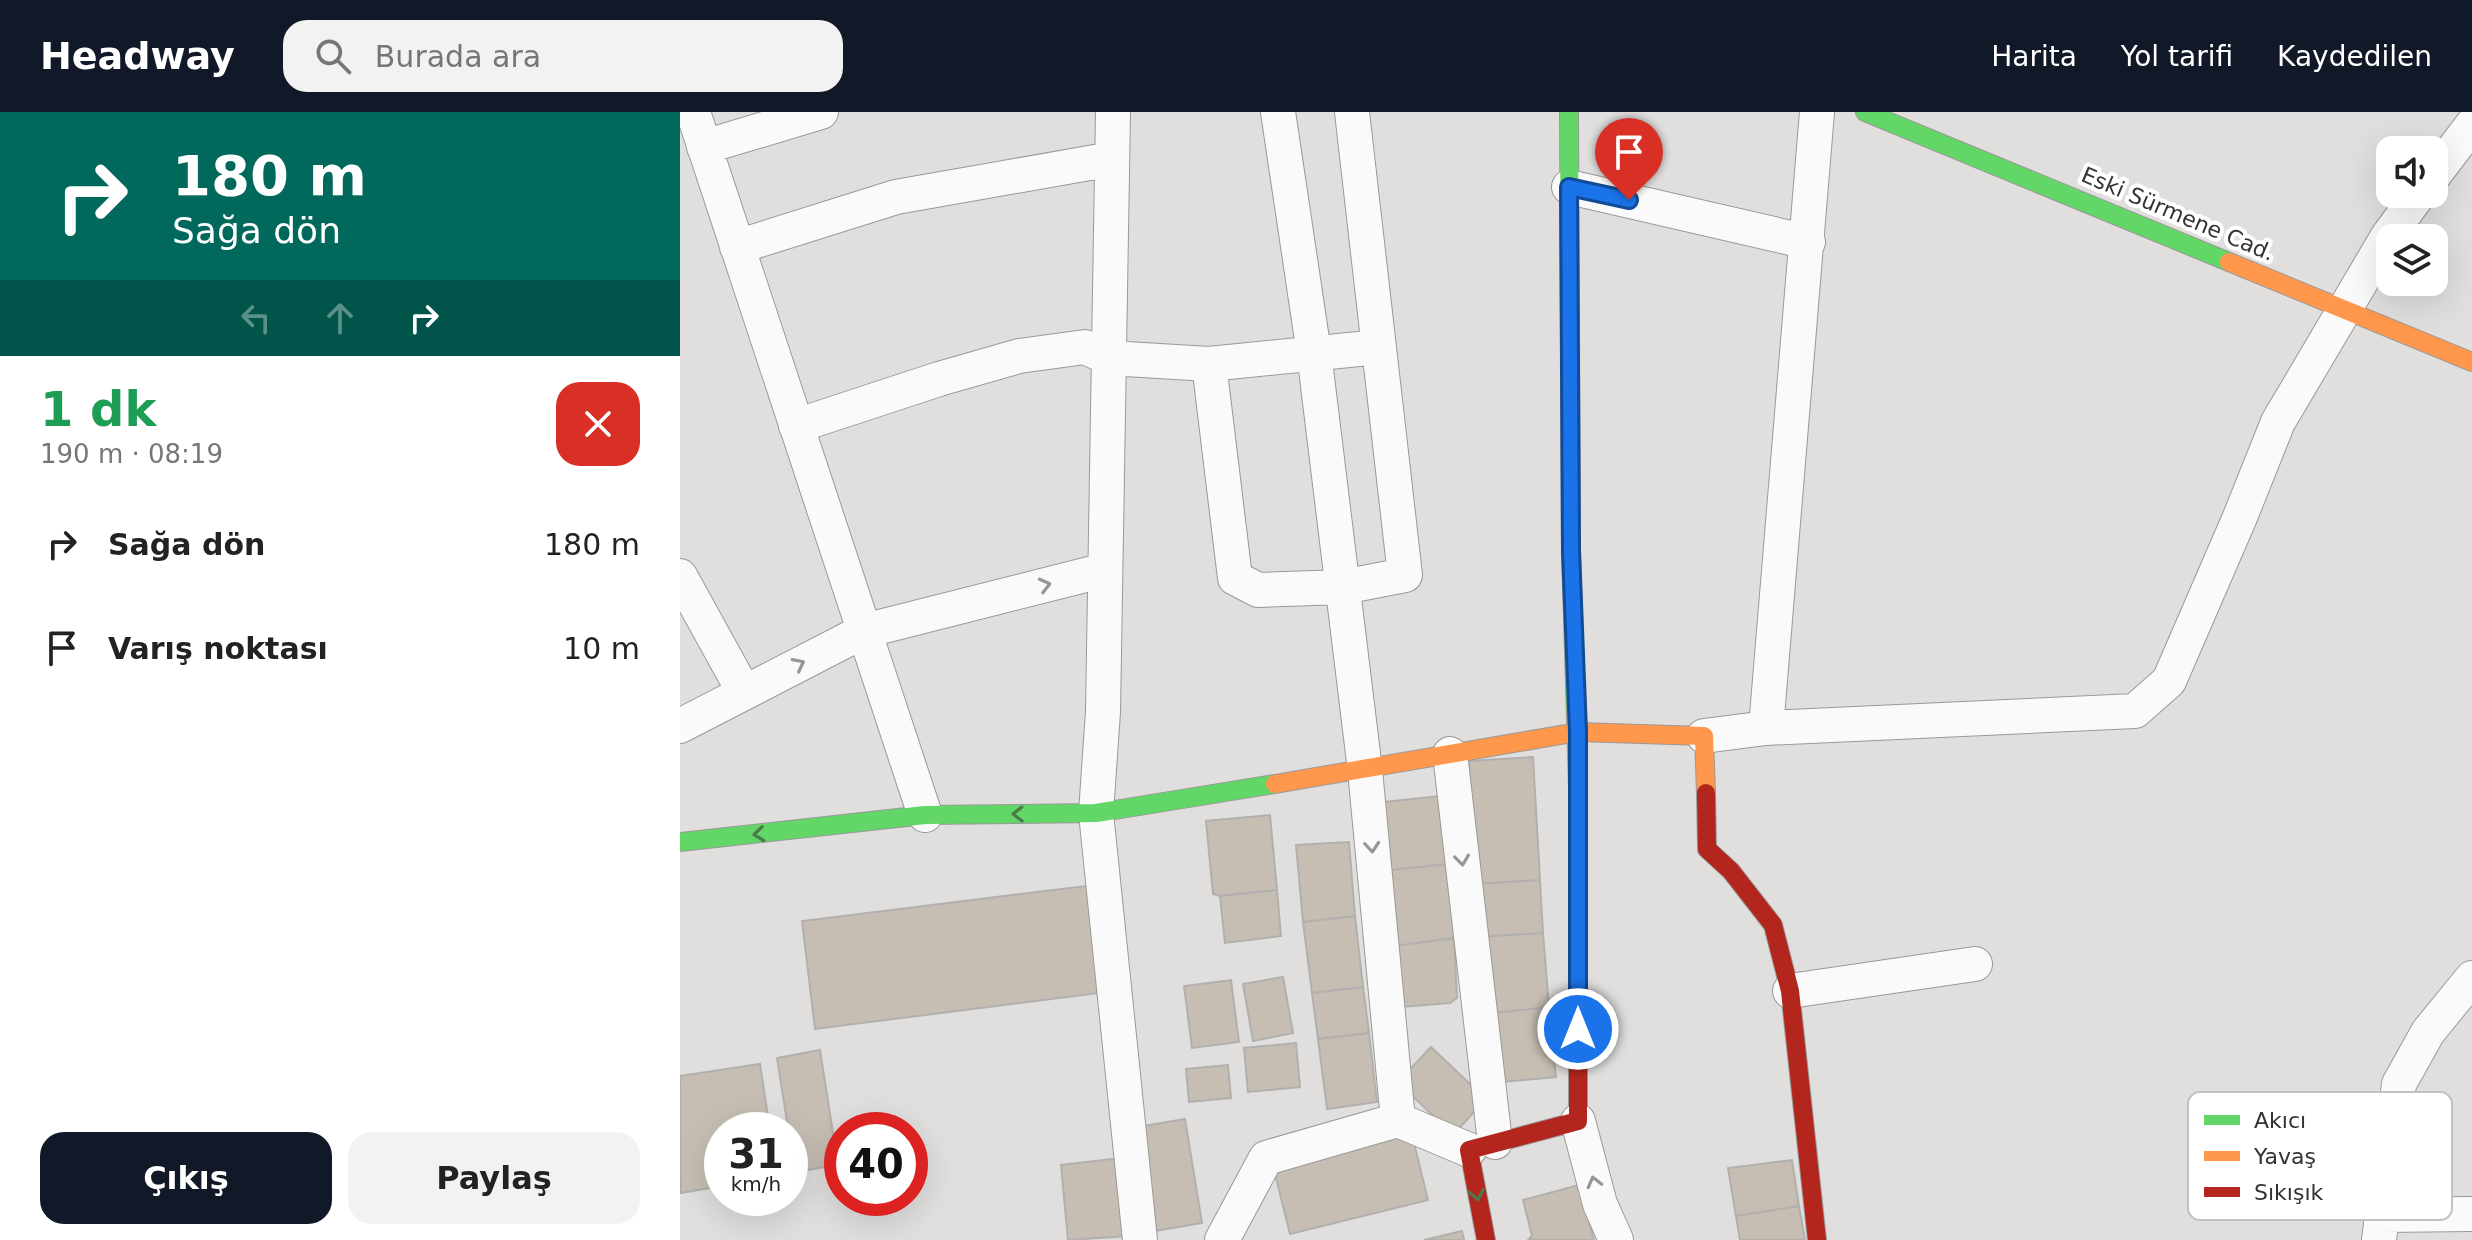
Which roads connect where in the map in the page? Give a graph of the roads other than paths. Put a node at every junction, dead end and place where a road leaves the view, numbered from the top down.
1 (693, 112) edge
2 (821, 112) edge
3 (1113, 112) edge
4 (1278, 112) edge
5 (1352, 112) edge
6 (1569, 112) edge
7 (1817, 112) edge
8 (1865, 112) edge
9 (2472, 125) edge
10 (704, 147) junction
11 (2448, 157) edge
12 (1112, 159) junction
13 (1569, 187) junction
14 (2409, 208) edge
15 (1808, 242) junction
16 (737, 247) junction
17 (2346, 310) junction
18 (1379, 347) junction
19 (1314, 353) junction
20 (1109, 358) junction
21 (2472, 362) edge
22 (1209, 364) junction
23 (796, 426) junction
24 (1105, 570) junction
25 (680, 576) edge
26 (1343, 587) junction
27 (864, 631) junction
28 (744, 692) junction
29 (680, 726) edge
30 (1766, 728) junction
31 (1578, 732) junction
32 (1704, 736) junction
33 (1450, 754) junction
34 (1365, 770) junction
35 (1096, 813) junction
36 (925, 815) junction
37 (680, 842) edge
38 (1975, 964) dead end
39 (2471, 981) edge
40 (1790, 991) junction
41 (2398, 1092) edge
42 (1398, 1120) junction
43 (1578, 1121) junction
44 (1482, 1146) junction
45 (2472, 1214) edge
46 (2452, 1217) edge
47 (2433, 1220) edge
48 (2381, 1228) edge
49 (1140, 1240) edge
50 (1222, 1240) edge
51 (1486, 1240) edge
52 (1616, 1240) edge
53 (1817, 1240) edge

1 - 10 street
2 - 10 street
3 - 12 street
4 - 19 street
5 - 18 street
6 - 13 street
7 - 15 street
8 - 17 street, Eski Sürmene Cad.
9 - 11 street
10 - 16 street
12 - 16 street
12 - 20 street
13 - 15 street
13 - 31 street
14 - 17 street
15 - 30 street
16 - 23 street
17 - 21 street, Eski Sürmene Cad.
17 - 30 street
18 - 19 street
18 - 26 street
19 - 22 street
19 - 26 street
20 - 22 street
20 - 23 street
20 - 24 street
22 - 26 street
23 - 27 street
27 -> 24 street
24 - 35 street
25 - 28 street
26 - 34 street
28 -> 27 street
27 - 36 street
28 - 29 street
30 - 32 street
31 - 32 street
31 - 33 street
31 - 43 street
32 - 40 street
33 - 34 street
33 -> 44 street
34 - 35 street
34 -> 42 street
35 -> 36 street
35 - 49 street
36 -> 37 street
38 - 40 street
39 - 41 street
40 - 53 street
42 - 44 street
42 - 50 street
43 - 44 street
52 -> 43 street
44 -> 51 street
45 - 46 street
47 - 48 street

